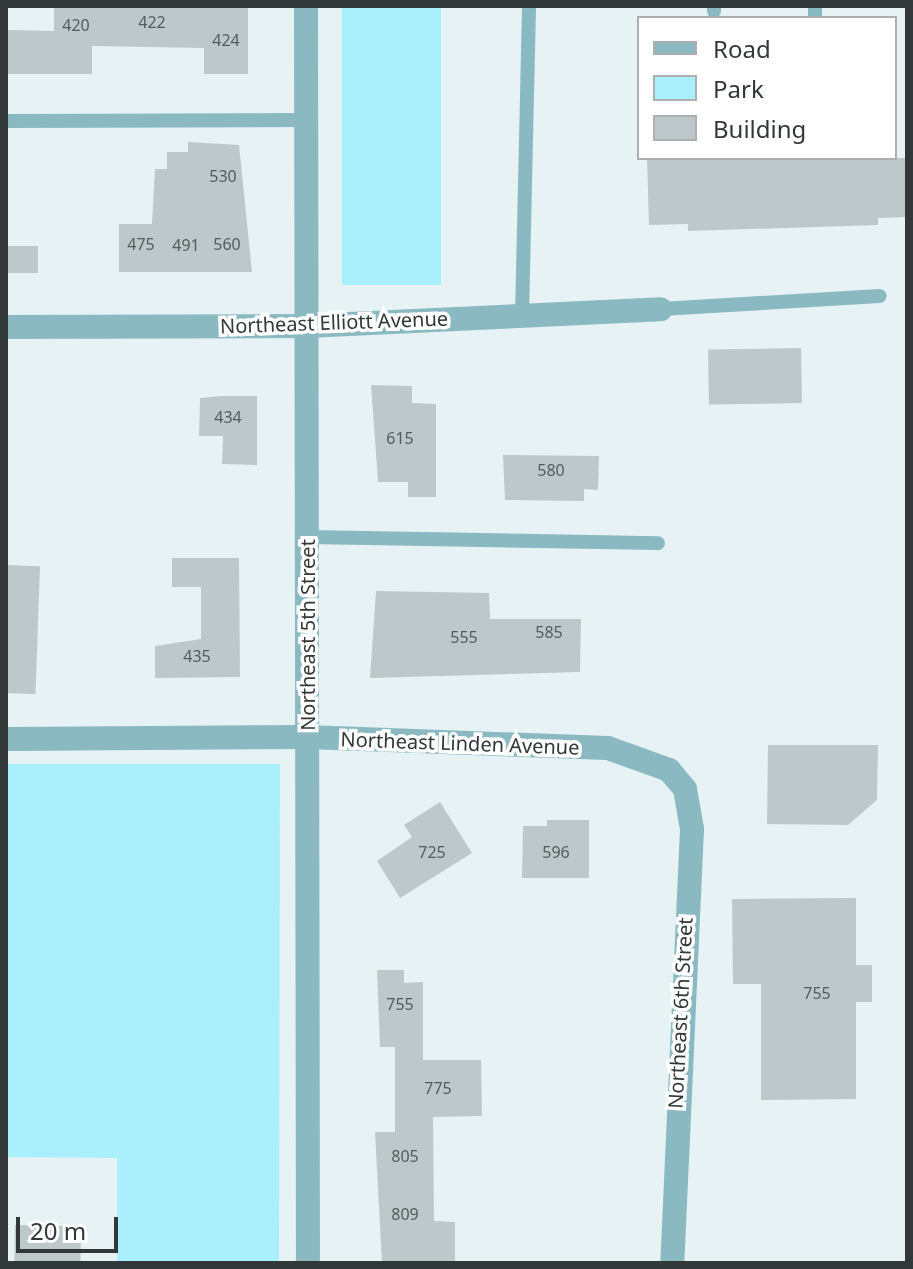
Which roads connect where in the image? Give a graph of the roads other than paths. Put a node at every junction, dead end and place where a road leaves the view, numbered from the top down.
1 (306, 6) edge
2 (529, 6) edge
3 (306, 120) junction
4 (6, 121) edge
5 (880, 296) dead end
6 (661, 309) joint
7 (522, 316) junction
8 (307, 326) junction
9 (6, 327) edge
10 (307, 537) junction
11 (658, 543) dead end
12 (307, 737) junction
13 (6, 739) edge
14 (669, 770) joint
15 (308, 1263) edge
16 (672, 1263) edge

1 - 3 street, Northeast 5th Street
2 - 7 lane
3 - 4 lane
3 - 8 street, Northeast 5th Street
5 - 6 lane
6 - 7 street, Northeast Elliott Avenue
7 - 8 street, Northeast Elliott Avenue
8 - 9 street, Northeast Elliott Avenue
8 - 10 street, Northeast 5th Street
10 - 11 lane
10 - 12 street, Northeast 5th Street
12 - 13 street, Northeast Linden Avenue
12 - 14 street, Northeast Linden Avenue
12 - 15 street, Northeast 5th Street
14 - 16 street, Northeast 6th Street

